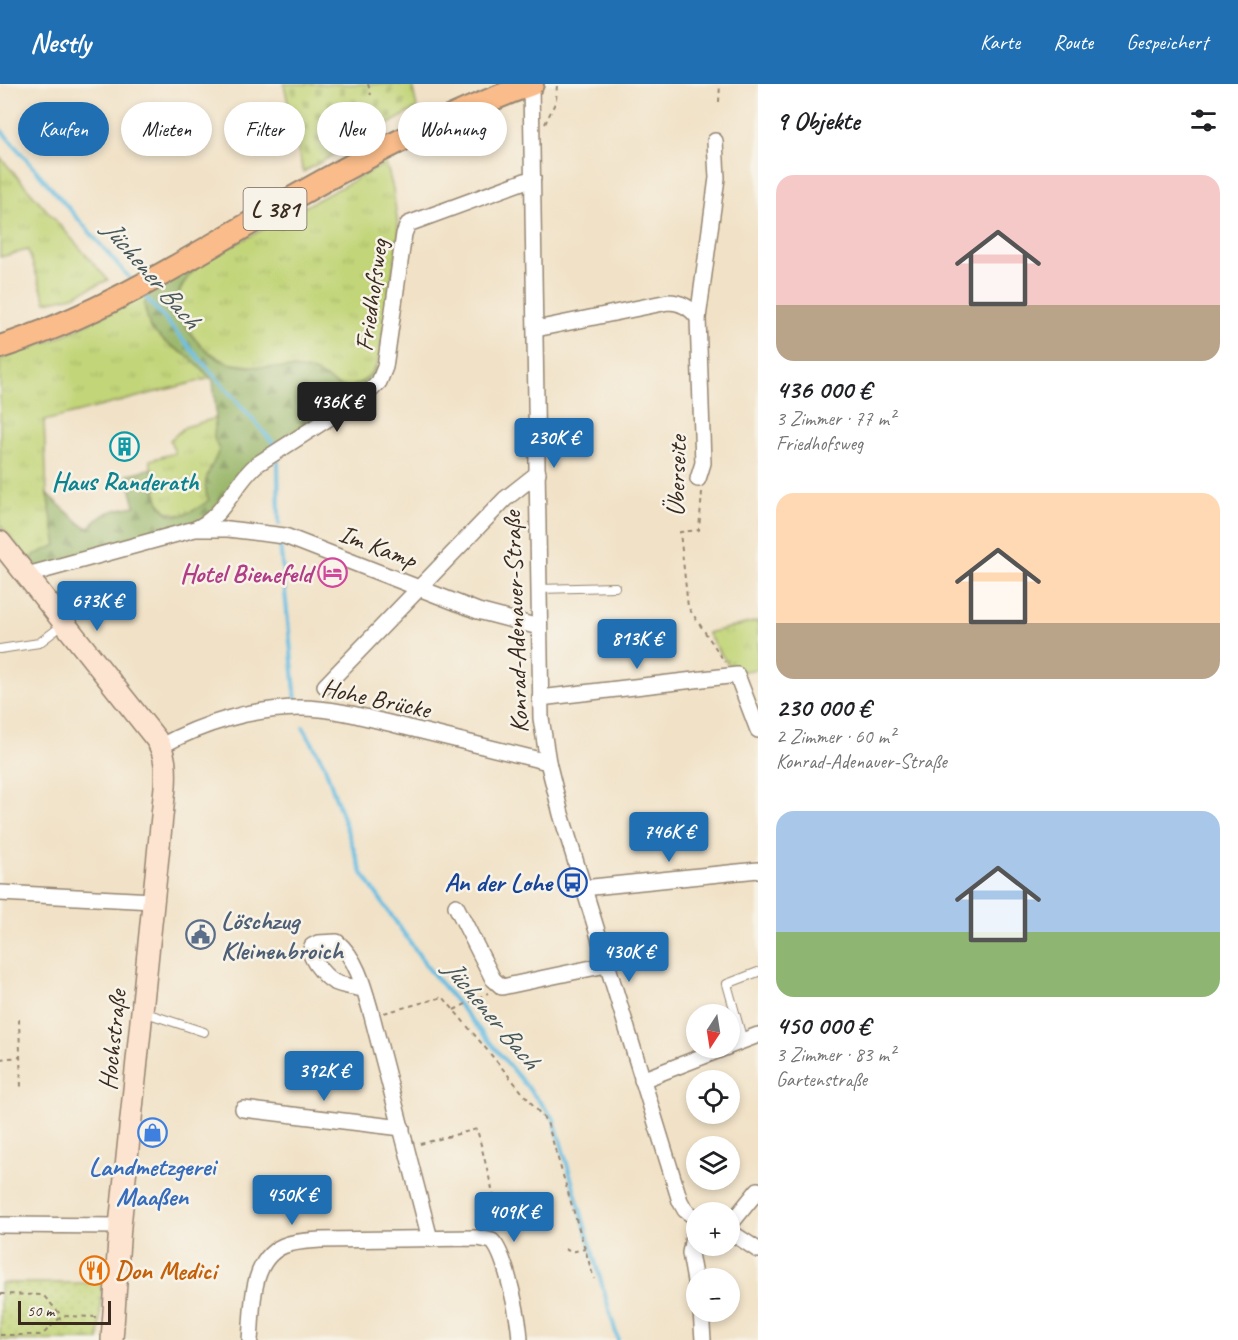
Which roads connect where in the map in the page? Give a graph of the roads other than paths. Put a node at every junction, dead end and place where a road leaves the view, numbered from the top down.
1 (531, 84) edge
2 (714, 141) dead end
3 (386, 148) edge
4 (371, 156) edge
5 (533, 178) junction
6 (698, 318) junction
7 (536, 329) junction
8 (0, 347) edge
9 (538, 473) junction
10 (698, 479) road end
11 (195, 529) junction
12 (0, 542) edge
13 (27, 575) junction
14 (615, 587) dead end
15 (420, 588) junction
16 (538, 588) junction
17 (65, 624) junction
18 (539, 627) junction
19 (0, 649) edge
20 (325, 686) dead end
21 (540, 698) junction
22 (758, 730) edge
23 (161, 746) junction
24 (548, 762) junction
25 (758, 870) edge
26 (583, 888) junction
27 (0, 893) edge
28 (153, 901) junction
29 (456, 906) dead end
30 (606, 965) junction
31 (758, 972) edge
32 (364, 989) dead end
33 (731, 1004) edge
34 (142, 1011) junction
35 (204, 1032) dead end
36 (698, 1058) edge
37 (642, 1080) junction
38 (243, 1109) dead end
39 (402, 1128) junction
40 (758, 1190) edge
41 (686, 1210) edge
42 (740, 1212) edge
43 (0, 1225) edge
44 (120, 1226) junction
45 (430, 1239) junction
46 (740, 1239) edge
47 (758, 1250) edge
48 (702, 1322) edge
49 (112, 1340) edge
50 (250, 1340) edge
51 (520, 1340) edge
52 (703, 1340) edge

1 - 3 main road, L 381
1 - 5 street, Konrad-Adenauer-Straße
2 - 6 street, Überseite
4 - 8 main road, L 381
5 - 7 street, Konrad-Adenauer-Straße
5 - 11 street, Friedhofsweg
6 - 7 street
6 - 10 street, Überseite
7 - 9 street, Konrad-Adenauer-Straße
9 - 15 street
9 - 16 street, Konrad-Adenauer-Straße
11 - 13 street, Friedhofsweg
11 - 15 street, Im Kamp
12 - 13 street
13 - 17 street
14 - 16 lane
15 - 18 street, Im Kamp
15 - 20 street
16 - 18 street, Konrad-Adenauer-Straße
17 - 19 lane
17 - 23 street
18 - 21 street, Konrad-Adenauer-Straße
21 - 22 street
21 - 24 street, Konrad-Adenauer-Straße
23 - 24 street, Hohe Brücke
23 - 28 street, Hochstraße
24 - 26 street, Konrad-Adenauer-Straße
25 - 26 street
26 - 30 street, Konrad-Adenauer-Straße
27 - 28 street
28 - 34 street, Hochstraße
29 - 30 street
30 - 37 street, Konrad-Adenauer-Straße
31 - 33 lane
32 - 39 street
34 - 35 lane
34 - 44 street, Hochstraße
36 - 37 street
37 - 41 street, Konrad-Adenauer-Straße
38 - 39 street
39 - 45 street
40 - 42 street
43 - 44 street
44 - 49 street, Hochstraße
45 - 50 street
45 - 51 street
46 - 47 street
48 - 52 street

